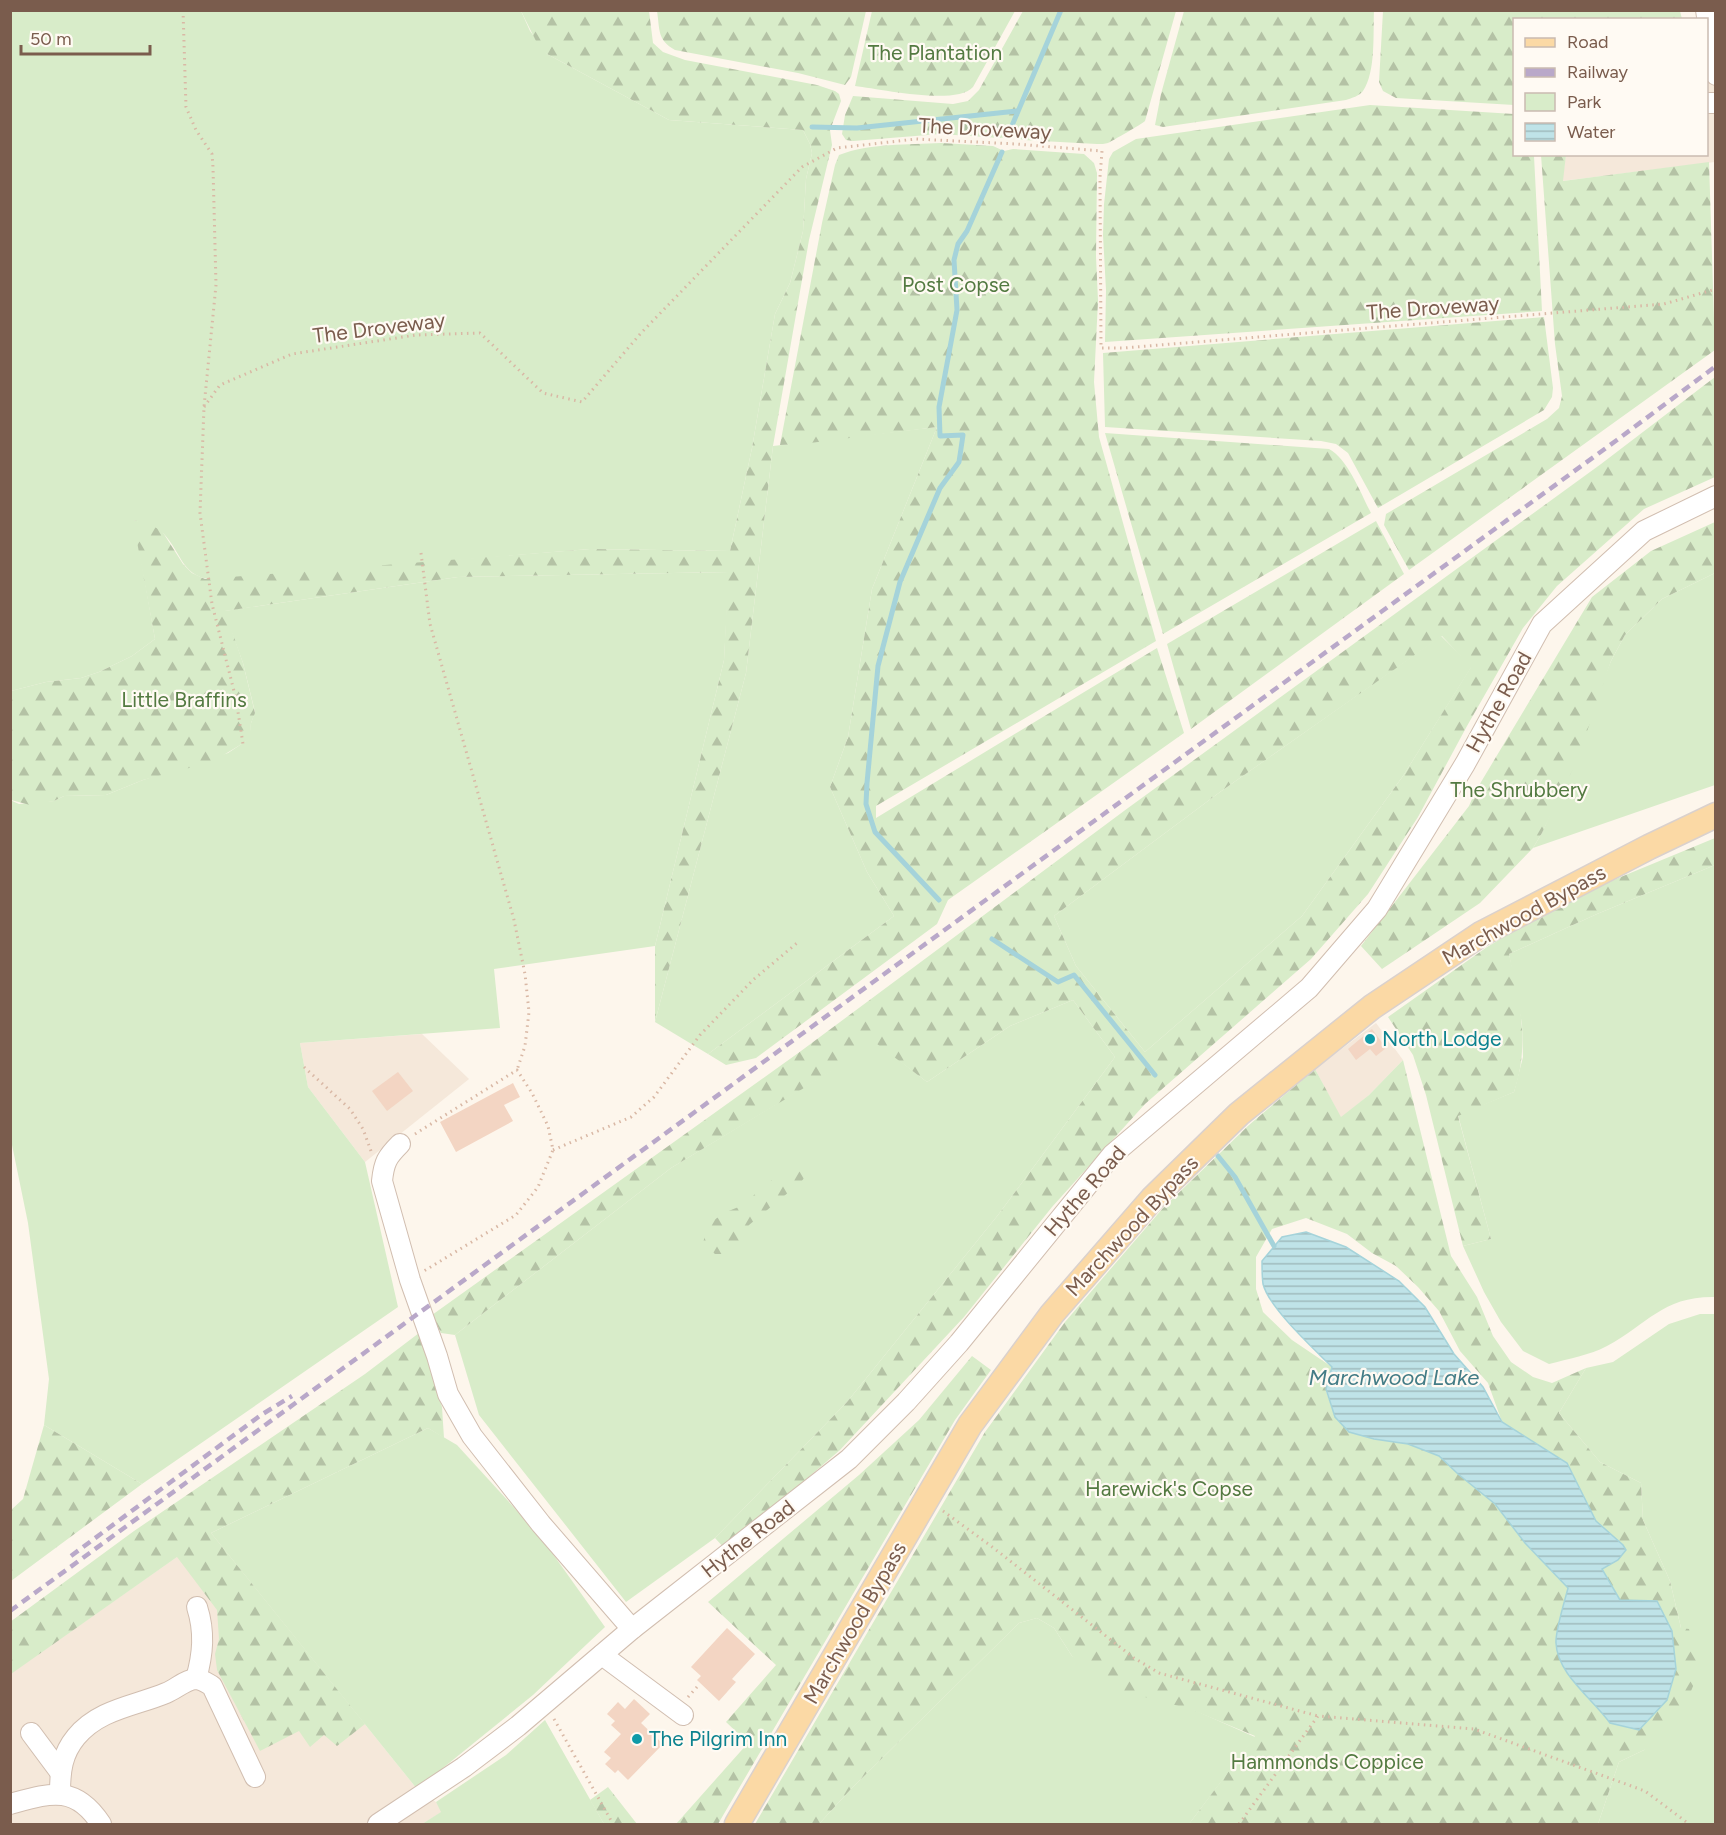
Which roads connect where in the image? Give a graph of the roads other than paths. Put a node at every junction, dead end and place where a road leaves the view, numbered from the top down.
1 (1708, 23) edge
2 (1716, 75) edge
3 (1716, 496) edge
4 (1716, 815) edge
5 (400, 1144) road end
6 (197, 1607) dead end
7 (632, 1629) junction
8 (602, 1655) junction
9 (196, 1679) junction
10 (683, 1715) dead end
11 (31, 1733) dead end
12 (60, 1772) junction
13 (255, 1777) dead end
14 (60, 1793) junction
15 (10, 1804) edge
16 (101, 1824) edge
17 (378, 1824) edge
18 (737, 1824) edge

1 - 2 street
3 - 7 street, Hythe Road
4 - 18 main road, Marchwood Bypass
5 - 7 street
6 - 9 street
7 - 8 street, Hythe Road
8 - 10 street
8 - 17 street, Hythe Road
9 - 12 street
9 - 13 street
11 - 12 street
12 - 14 street
14 - 15 street
14 - 16 street

